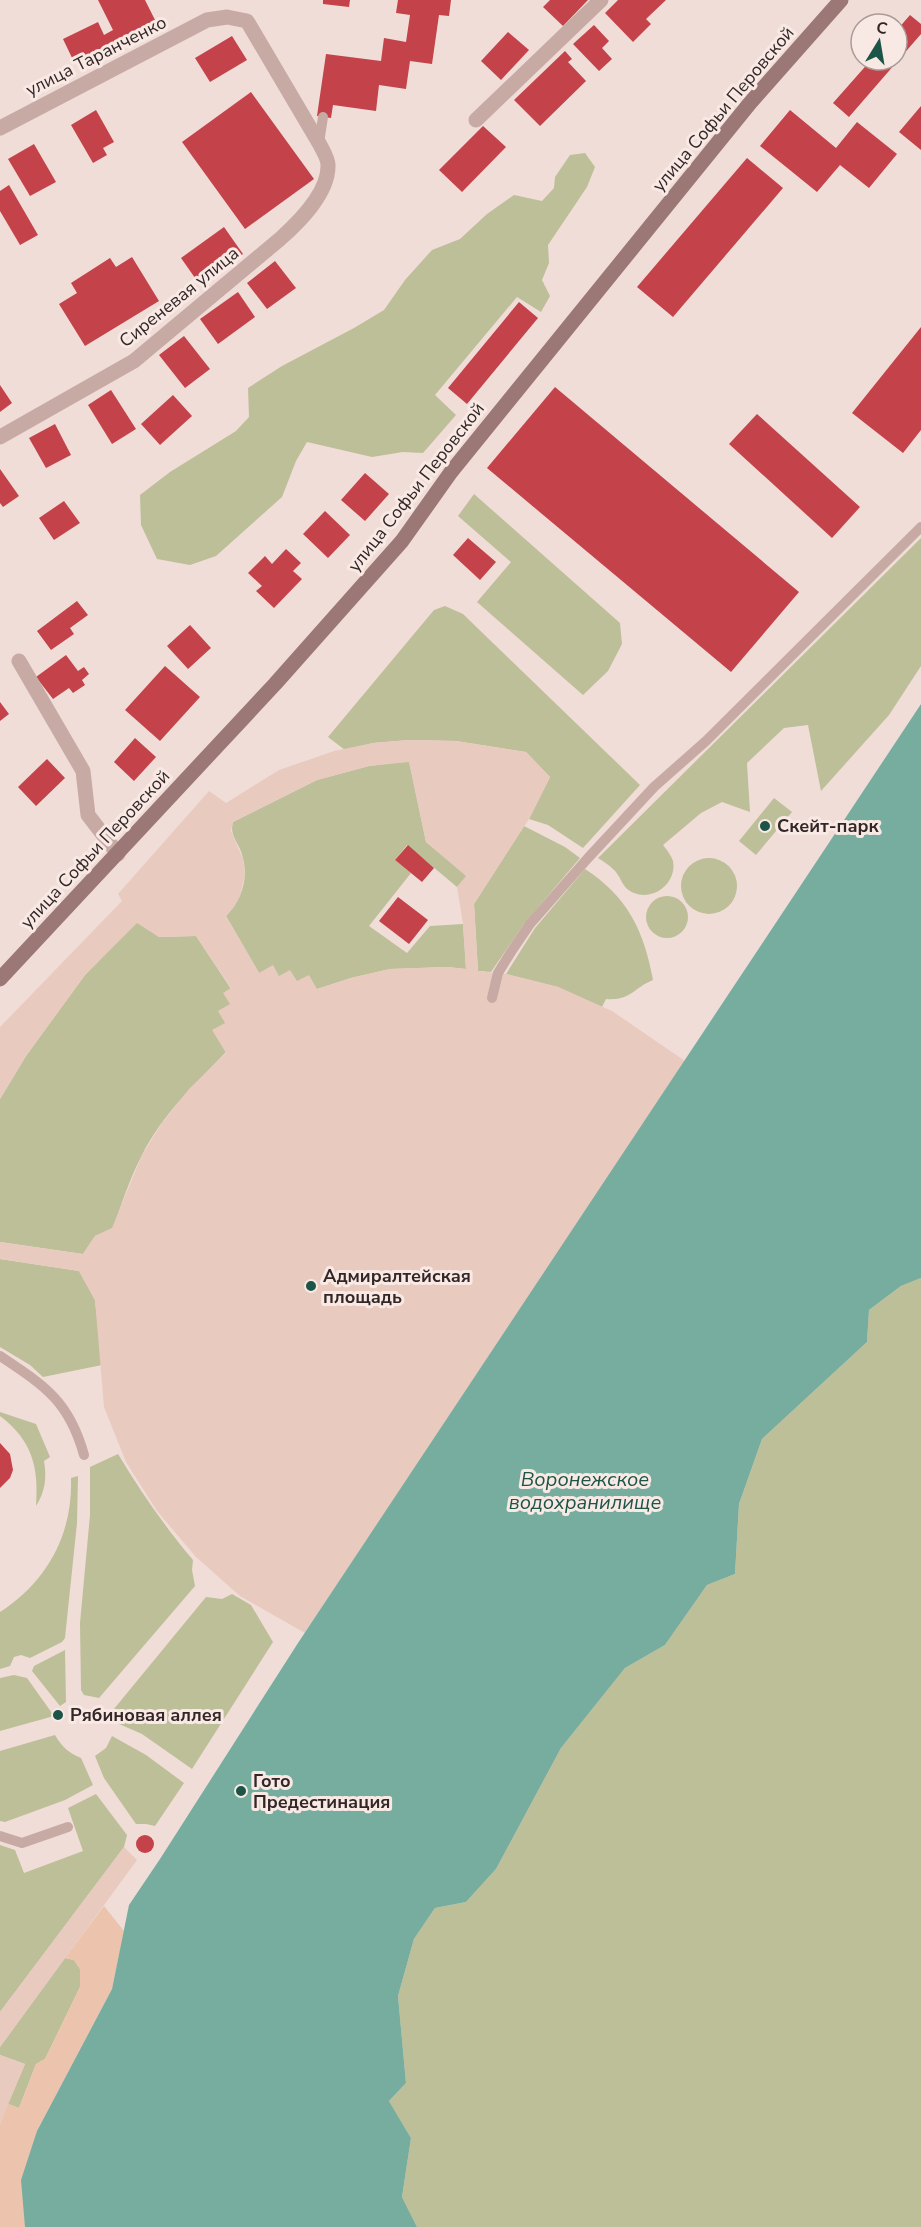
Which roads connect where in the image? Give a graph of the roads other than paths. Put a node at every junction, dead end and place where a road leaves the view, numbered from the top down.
1 (601, 0) edge
2 (841, 0) edge
3 (247, 21) joint
4 (323, 117) dead end
5 (476, 120) dead end
6 (0, 128) edge
7 (319, 143) junction
8 (0, 437) edge
9 (921, 527) edge
10 (20, 661) dead end
11 (118, 855) junction
12 (0, 978) edge
13 (492, 998) dead end
14 (0, 1356) edge
15 (84, 1455) dead end
16 (68, 1827) dead end
17 (0, 1836) edge

1 - 5 street
2 - 11 main road, улица Софьи Перовской
3 - 6 street, улица Таранченко
3 - 7 street, Сиреневая улица
4 - 7 lane
7 - 8 street, Сиреневая улица
9 - 13 lane
10 - 11 street
11 - 12 main road, улица Софьи Перовской
14 - 15 lane
16 - 17 lane

